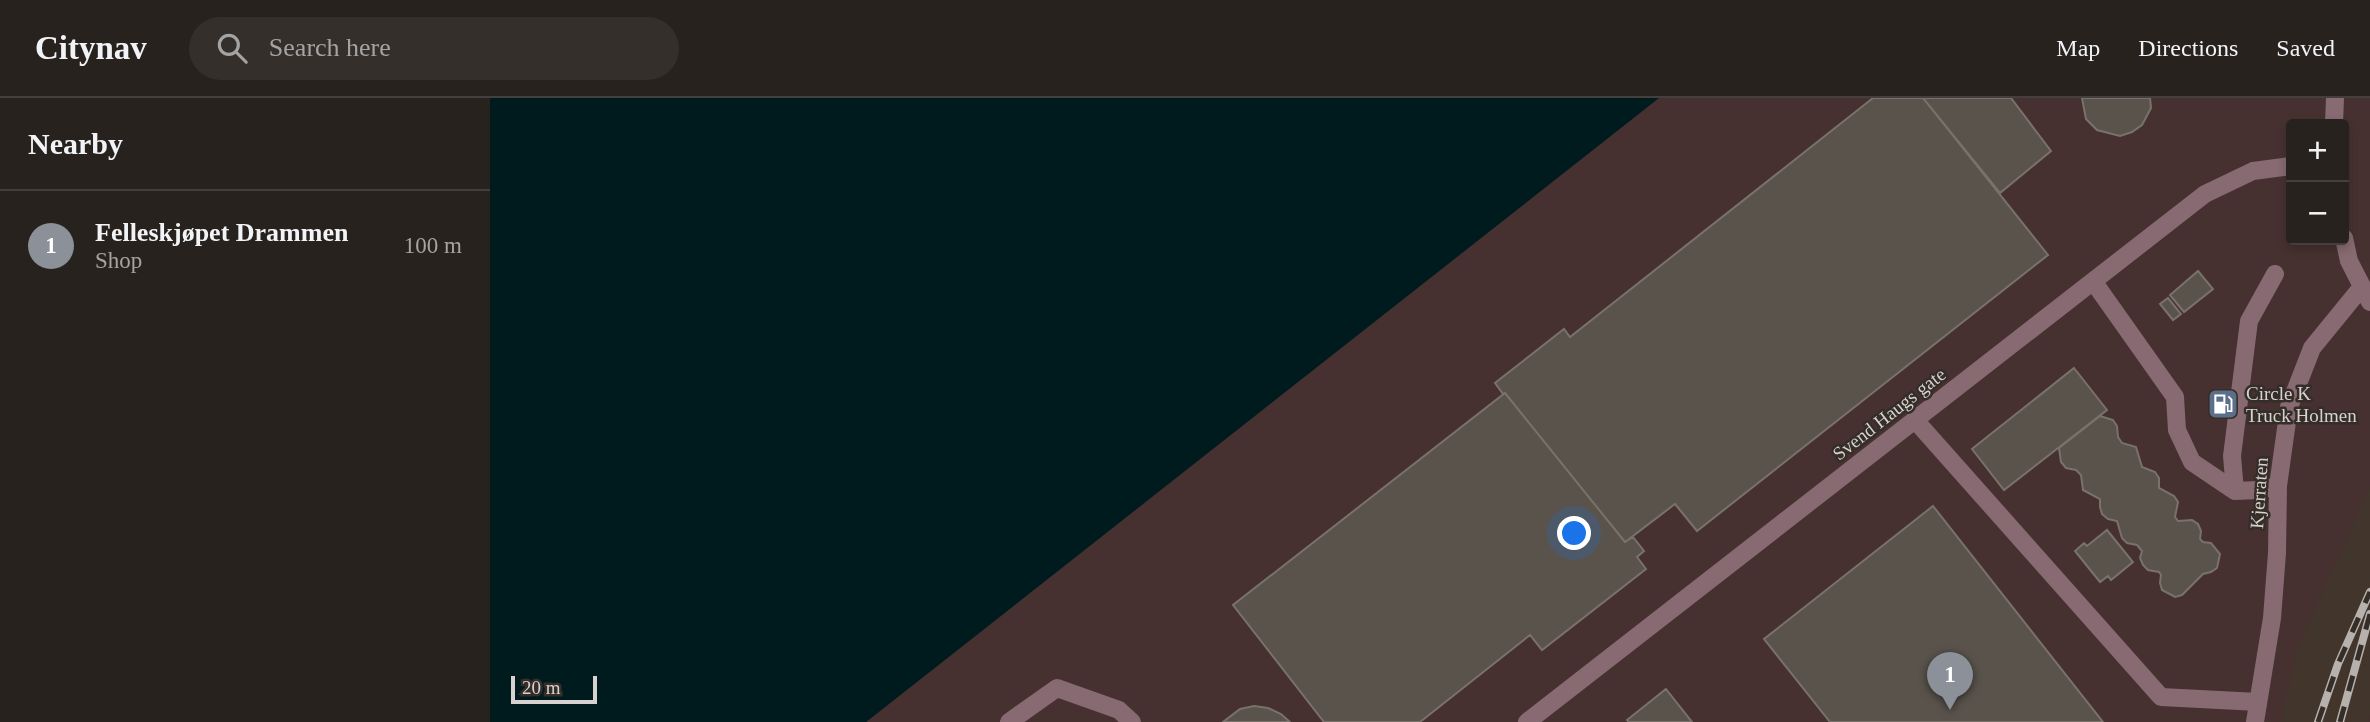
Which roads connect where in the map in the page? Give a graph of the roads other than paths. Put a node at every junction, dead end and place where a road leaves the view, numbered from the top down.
1 (2335, 98) edge
2 (2333, 119) edge
3 (2286, 167) edge
4 (2346, 245) edge
5 (2275, 274) dead end
6 (2093, 281) junction
7 (2365, 295) edge
8 (1915, 420) junction
9 (2278, 486) junction
10 (2235, 491) junction
11 (2258, 702) junction
12 (1009, 722) edge
13 (1132, 722) edge
14 (1527, 722) edge
15 (2255, 722) edge

1 - 2 street
3 - 6 street, Svend Haugs gate
4 - 7 street, Kjerraten
5 - 10 street
6 - 8 street, Svend Haugs gate
6 - 10 street
7 - 9 street, Kjerraten
8 - 11 street
8 - 14 street, Svend Haugs gate
9 - 10 street
9 - 11 street, Kjerraten
11 - 15 street, Kjerraten
12 - 13 street

